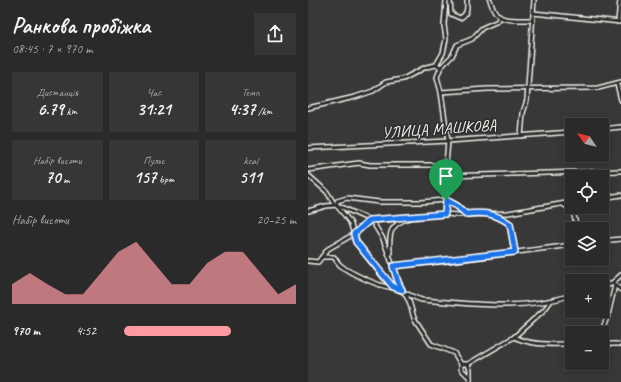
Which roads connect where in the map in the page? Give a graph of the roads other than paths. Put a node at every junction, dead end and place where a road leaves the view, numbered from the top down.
1 (467, 0) edge
2 (490, 0) edge
3 (534, 0) edge
4 (620, 0) edge
5 (448, 1) edge
6 (533, 14) junction
7 (499, 18) junction
8 (532, 20) junction
9 (620, 22) edge
10 (436, 65) junction
11 (441, 66) junction
12 (621, 82) edge
13 (617, 84) junction
14 (528, 89) junction
15 (442, 92) junction
16 (621, 100) edge
17 (308, 108) edge
18 (621, 127) edge
19 (609, 128) edge
20 (565, 133) edge
21 (521, 136) junction
22 (448, 142) junction
23 (308, 148) edge
24 (446, 165) junction
25 (308, 170) edge
26 (621, 171) edge
27 (308, 175) edge
28 (446, 176) junction
29 (621, 195) edge
30 (609, 197) edge
31 (446, 200) junction
32 (565, 203) edge
33 (562, 204) junction
34 (336, 205) junction
35 (308, 212) edge
36 (492, 213) junction
37 (445, 214) junction
38 (466, 214) junction
39 (412, 217) junction
40 (371, 220) junction
41 (575, 222) edge
42 (354, 234) junction
43 (621, 239) edge
44 (609, 240) edge
45 (565, 246) edge
46 (515, 252) junction
47 (322, 257) junction
48 (391, 258) junction
49 (308, 261) edge
50 (393, 266) junction
51 (621, 275) edge
52 (614, 284) junction
53 (609, 286) edge
54 (393, 287) junction
55 (402, 290) junction
56 (621, 290) edge
57 (565, 297) edge
58 (550, 302) junction
59 (604, 326) edge
60 (514, 338) junction
61 (565, 344) edge
62 (609, 344) edge
63 (621, 344) edge
64 (461, 364) junction
65 (468, 364) junction
66 (470, 380) edge

1 - 5 street
2 - 7 street
3 - 6 street
4 - 9 street
5 - 10 street
6 - 8 street
6 - 9 street
7 - 8 street
7 - 11 street
8 - 14 street
10 - 11 street
10 - 17 street
11 - 15 street
12 - 13 street
13 - 14 street
13 - 16 street
14 - 15 street
14 - 21 street
15 - 22 street
18 - 19 street
20 - 21 street, УЛИЦА МАШКОВА
21 - 22 street, УЛИЦА МАШКОВА
22 - 23 street, УЛИЦА МАШКОВА
22 - 24 street
24 - 25 street
24 - 28 street
26 - 28 street
27 - 34 street
28 - 31 street
29 - 30 street
31 - 34 street
31 - 37 street
31 - 38 street
32 - 33 street
33 - 36 street
33 - 41 street
34 - 35 street
34 - 40 street
34 - 42 street
36 - 38 street
36 - 46 street
37 - 38 street
37 - 39 street
39 - 40 street
39 - 48 street
40 - 42 street
40 - 48 street
42 - 47 street
42 - 54 street
43 - 44 street
45 - 46 street
46 - 50 street
47 - 49 street
47 - 54 street
48 - 50 street
50 - 55 street
51 - 52 street
52 - 53 street
52 - 56 street
52 - 59 street
54 - 55 street
55 - 58 street
55 - 64 street
57 - 58 street
58 - 60 street
60 - 61 street
60 - 65 street
62 - 63 street
64 - 65 street
64 - 66 street
65 - 66 street

